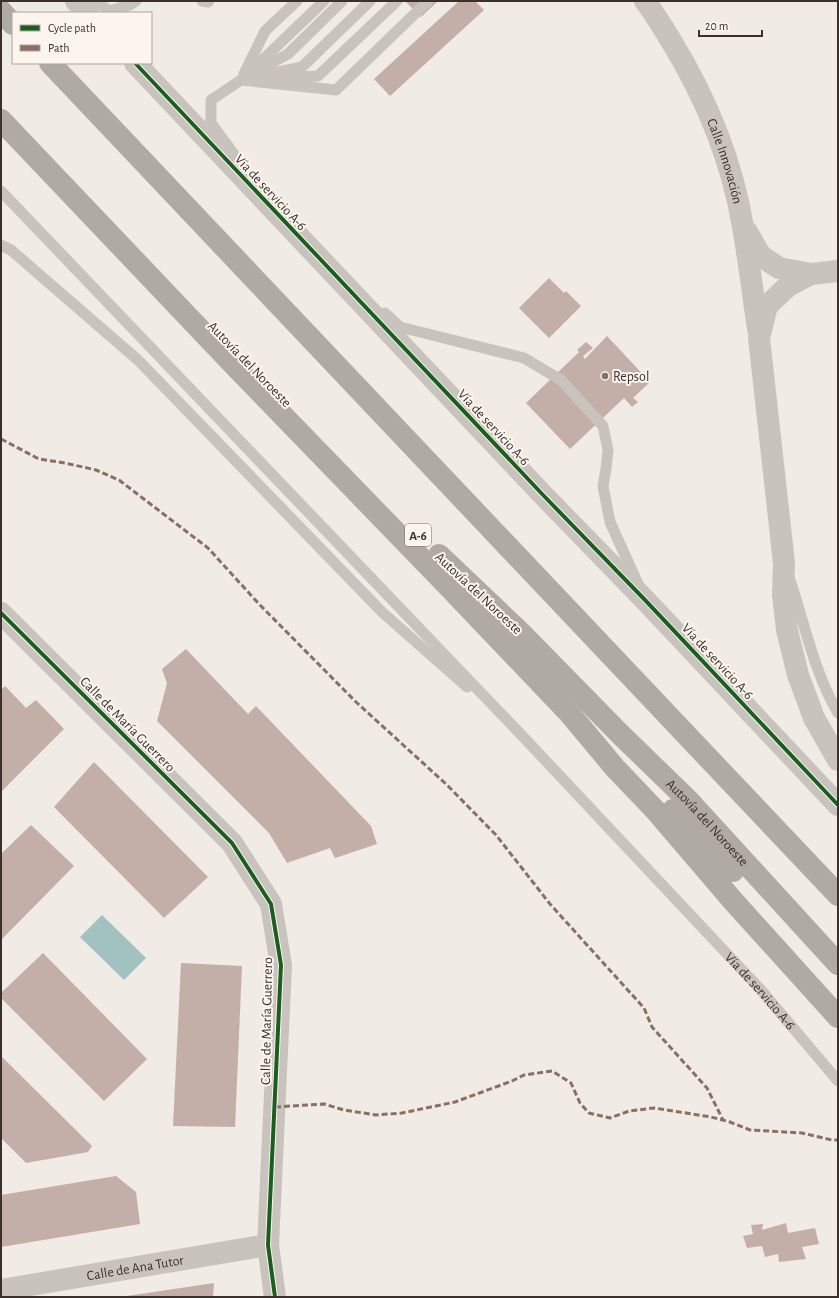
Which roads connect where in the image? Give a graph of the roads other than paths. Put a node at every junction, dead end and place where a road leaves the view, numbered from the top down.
1 (76, 1) edge
2 (96, 1) edge
3 (136, 1) edge
4 (202, 1) edge
5 (209, 1) edge
6 (297, 1) edge
7 (324, 1) edge
8 (342, 1) edge
9 (370, 1) edge
10 (397, 1) edge
11 (428, 1) edge
12 (645, 1) edge
13 (1, 11) edge
14 (87, 12) edge
15 (12, 23) edge
16 (51, 64) edge
17 (136, 64) edge
18 (241, 80) junction
19 (1, 103) edge
20 (1, 120) edge
21 (1, 192) edge
22 (743, 226) junction
23 (289, 227) junction
24 (1, 245) edge
25 (838, 272) edge
26 (811, 274) junction
27 (759, 338) junction
28 (784, 563) junction
29 (646, 601) junction
30 (1, 613) edge
31 (838, 713) edge
32 (570, 714) junction
33 (529, 743) junction
34 (838, 760) edge
35 (838, 805) edge
36 (838, 895) edge
37 (838, 964) edge
38 (838, 976) edge
39 (838, 1018) edge
40 (838, 1081) edge
41 (268, 1245) junction
42 (1, 1290) edge
43 (276, 1297) edge

1 - 14 street
2 - 3 lane
4 - 5 lane
6 - 18 lane
7 - 18 lane
8 - 18 lane
9 - 18 lane
10 - 18 lane
11 - 18 lane
12 - 22 street, Calle Innovación
13 - 15 highway
16 - 36 highway
17 - 23 street, Vía de servicio A-6
18 - 23 lane
19 - 37 highway, Autovía del Noroeste / A-6
20 - 32 highway
21 - 33 lane, Vía de servicio A-6
22 - 26 street
22 - 27 street, Calle Innovación
23 - 29 street, Vía de servicio A-6
23 - 29 lane
24 - 33 lane
25 - 26 street
26 - 27 street
27 - 28 street, Calle Innovación
28 - 31 lane
28 - 34 street, Calle Innovación
29 - 35 street, Vía de servicio A-6
30 - 41 street, Calle de María Guerrero
32 - 38 highway
32 - 39 highway
33 - 40 lane, Vía de servicio A-6
41 - 42 street, Calle de Ana Tutor
41 - 43 street, Calle de María Guerrero

